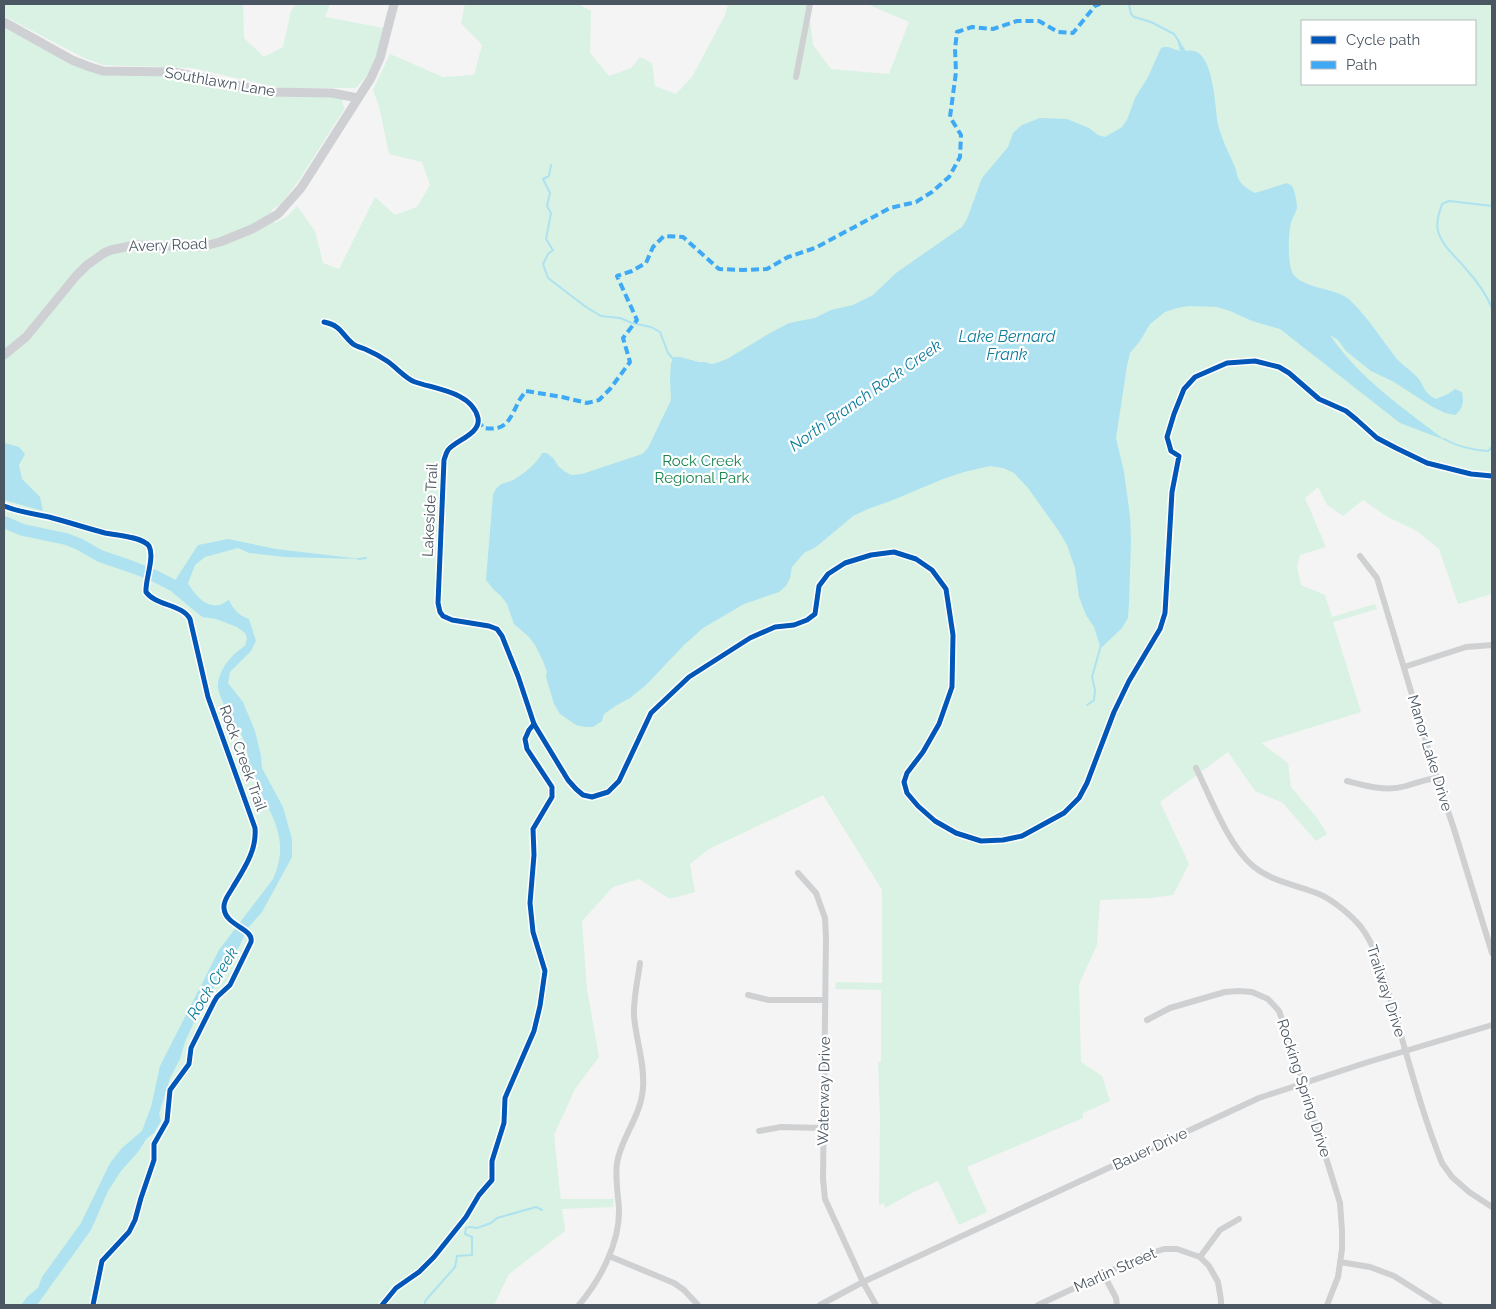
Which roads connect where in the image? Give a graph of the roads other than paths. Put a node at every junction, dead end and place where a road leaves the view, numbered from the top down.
1 (394, 4) edge
2 (810, 4) edge
3 (4, 22) edge
4 (796, 77) dead end
5 (358, 98) junction
6 (4, 355) edge
7 (1360, 556) dead end
8 (1492, 644) edge
9 (1404, 667) junction
10 (1196, 768) dead end
11 (1437, 778) junction
12 (1347, 781) dead end
13 (798, 873) dead end
14 (1492, 953) edge
15 (640, 963) dead end
16 (748, 995) dead end
17 (825, 1000) junction
18 (1147, 1020) dead end
19 (1492, 1025) edge
20 (1406, 1052) junction
21 (1303, 1084) junction
22 (823, 1128) junction
23 (759, 1131) dead end
24 (1492, 1207) edge
25 (1239, 1219) dead end
26 (609, 1256) junction
27 (1200, 1257) junction
28 (1340, 1262) junction
29 (1104, 1275) junction
30 (862, 1282) junction
31 (579, 1305) edge
32 (698, 1305) edge
33 (820, 1305) edge
34 (876, 1305) edge
35 (1038, 1305) edge
36 (1116, 1305) edge
37 (1221, 1305) edge
38 (1327, 1305) edge
39 (1440, 1305) edge

1 - 5 street, Avery Road
2 - 4 street
3 - 5 street, Southlawn Lane
5 - 6 street, Avery Road
7 - 9 street, Manor Lake Drive
8 - 9 street
9 - 11 street, Manor Lake Drive
10 - 20 street, Trailway Drive
11 - 12 street
11 - 14 street, Manor Lake Drive
13 - 17 street, Waterway Drive
15 - 26 street
16 - 17 street
17 - 22 street, Waterway Drive
18 - 21 street, Rocking Spring Drive
19 - 20 street, Bauer Drive
20 - 21 street, Bauer Drive
20 - 24 street, Trailway Drive
21 - 28 street, Rocking Spring Drive
21 - 30 street, Bauer Drive
22 - 23 street
22 - 30 street, Waterway Drive
25 - 27 street
26 - 31 street
26 - 32 street
27 - 29 street, Marlin Street
27 - 37 street
28 - 38 street, Rocking Spring Drive
28 - 39 street
29 - 35 street, Marlin Street
29 - 36 street
30 - 33 street, Bauer Drive
30 - 34 street, Waterway Drive

